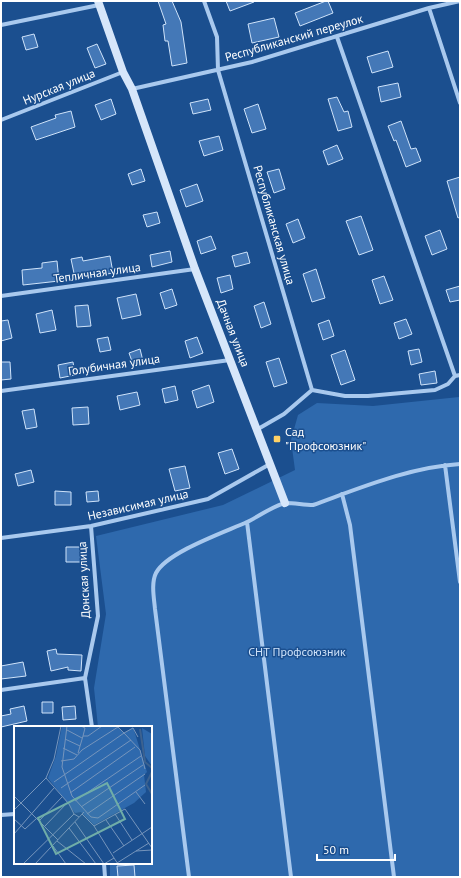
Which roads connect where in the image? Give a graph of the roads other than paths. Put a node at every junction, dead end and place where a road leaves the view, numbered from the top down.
1 (204, 1) edge
2 (460, 1) edge
3 (98, 3) edge
4 (429, 8) junction
5 (1, 25) edge
6 (337, 37) junction
7 (218, 70) junction
8 (124, 72) junction
9 (132, 89) junction
10 (460, 103) edge
11 (1, 120) edge
12 (195, 269) junction
13 (1, 296) edge
14 (230, 360) junction
15 (460, 374) edge
16 (455, 376) junction
17 (312, 390) junction
18 (1, 391) edge
19 (258, 429) junction
20 (270, 464) junction
21 (460, 464) edge
22 (444, 465) junction
23 (342, 494) junction
24 (285, 503) junction
25 (247, 522) junction
26 (91, 526) junction
27 (1, 538) edge
28 (460, 582) edge
29 (86, 678) junction
30 (1, 690) edge
31 (92, 726) edge
32 (14, 814) edge
33 (1, 815) edge
34 (104, 864) edge
35 (105, 877) edge
36 (189, 877) edge
37 (291, 877) edge
38 (394, 877) edge

1 - 7 street, Республиканская улица
2 - 4 street, Республиканский переулок
3 - 5 street
3 - 8 street, Дачная улица
4 - 6 street, Республиканский переулок
4 - 10 street
6 - 7 street, Республиканский переулок
6 - 16 street
7 - 9 street, Республиканский переулок
7 - 17 street, Республиканская улица
8 - 9 street, Дачная улица
8 - 11 street, Нурская улица
9 - 12 street, Дачная улица
12 - 13 street, Тепличная улица
12 - 14 street, Дачная улица
14 - 18 street, Голубичная улица
14 - 19 street, Дачная улица
15 - 16 street
16 - 17 street
17 - 19 street
19 - 20 street, Дачная улица
20 - 24 street, Дачная улица
20 - 26 street, Независимая улица
21 - 22 street
22 - 23 street
22 - 28 street
23 - 24 street
23 - 38 street
24 - 25 street
25 - 36 street
25 - 37 street
26 - 27 street, Независимая улица
26 - 29 street, Донская улица
29 - 30 street
29 - 31 street, Донская улица
32 - 33 street
34 - 35 street

